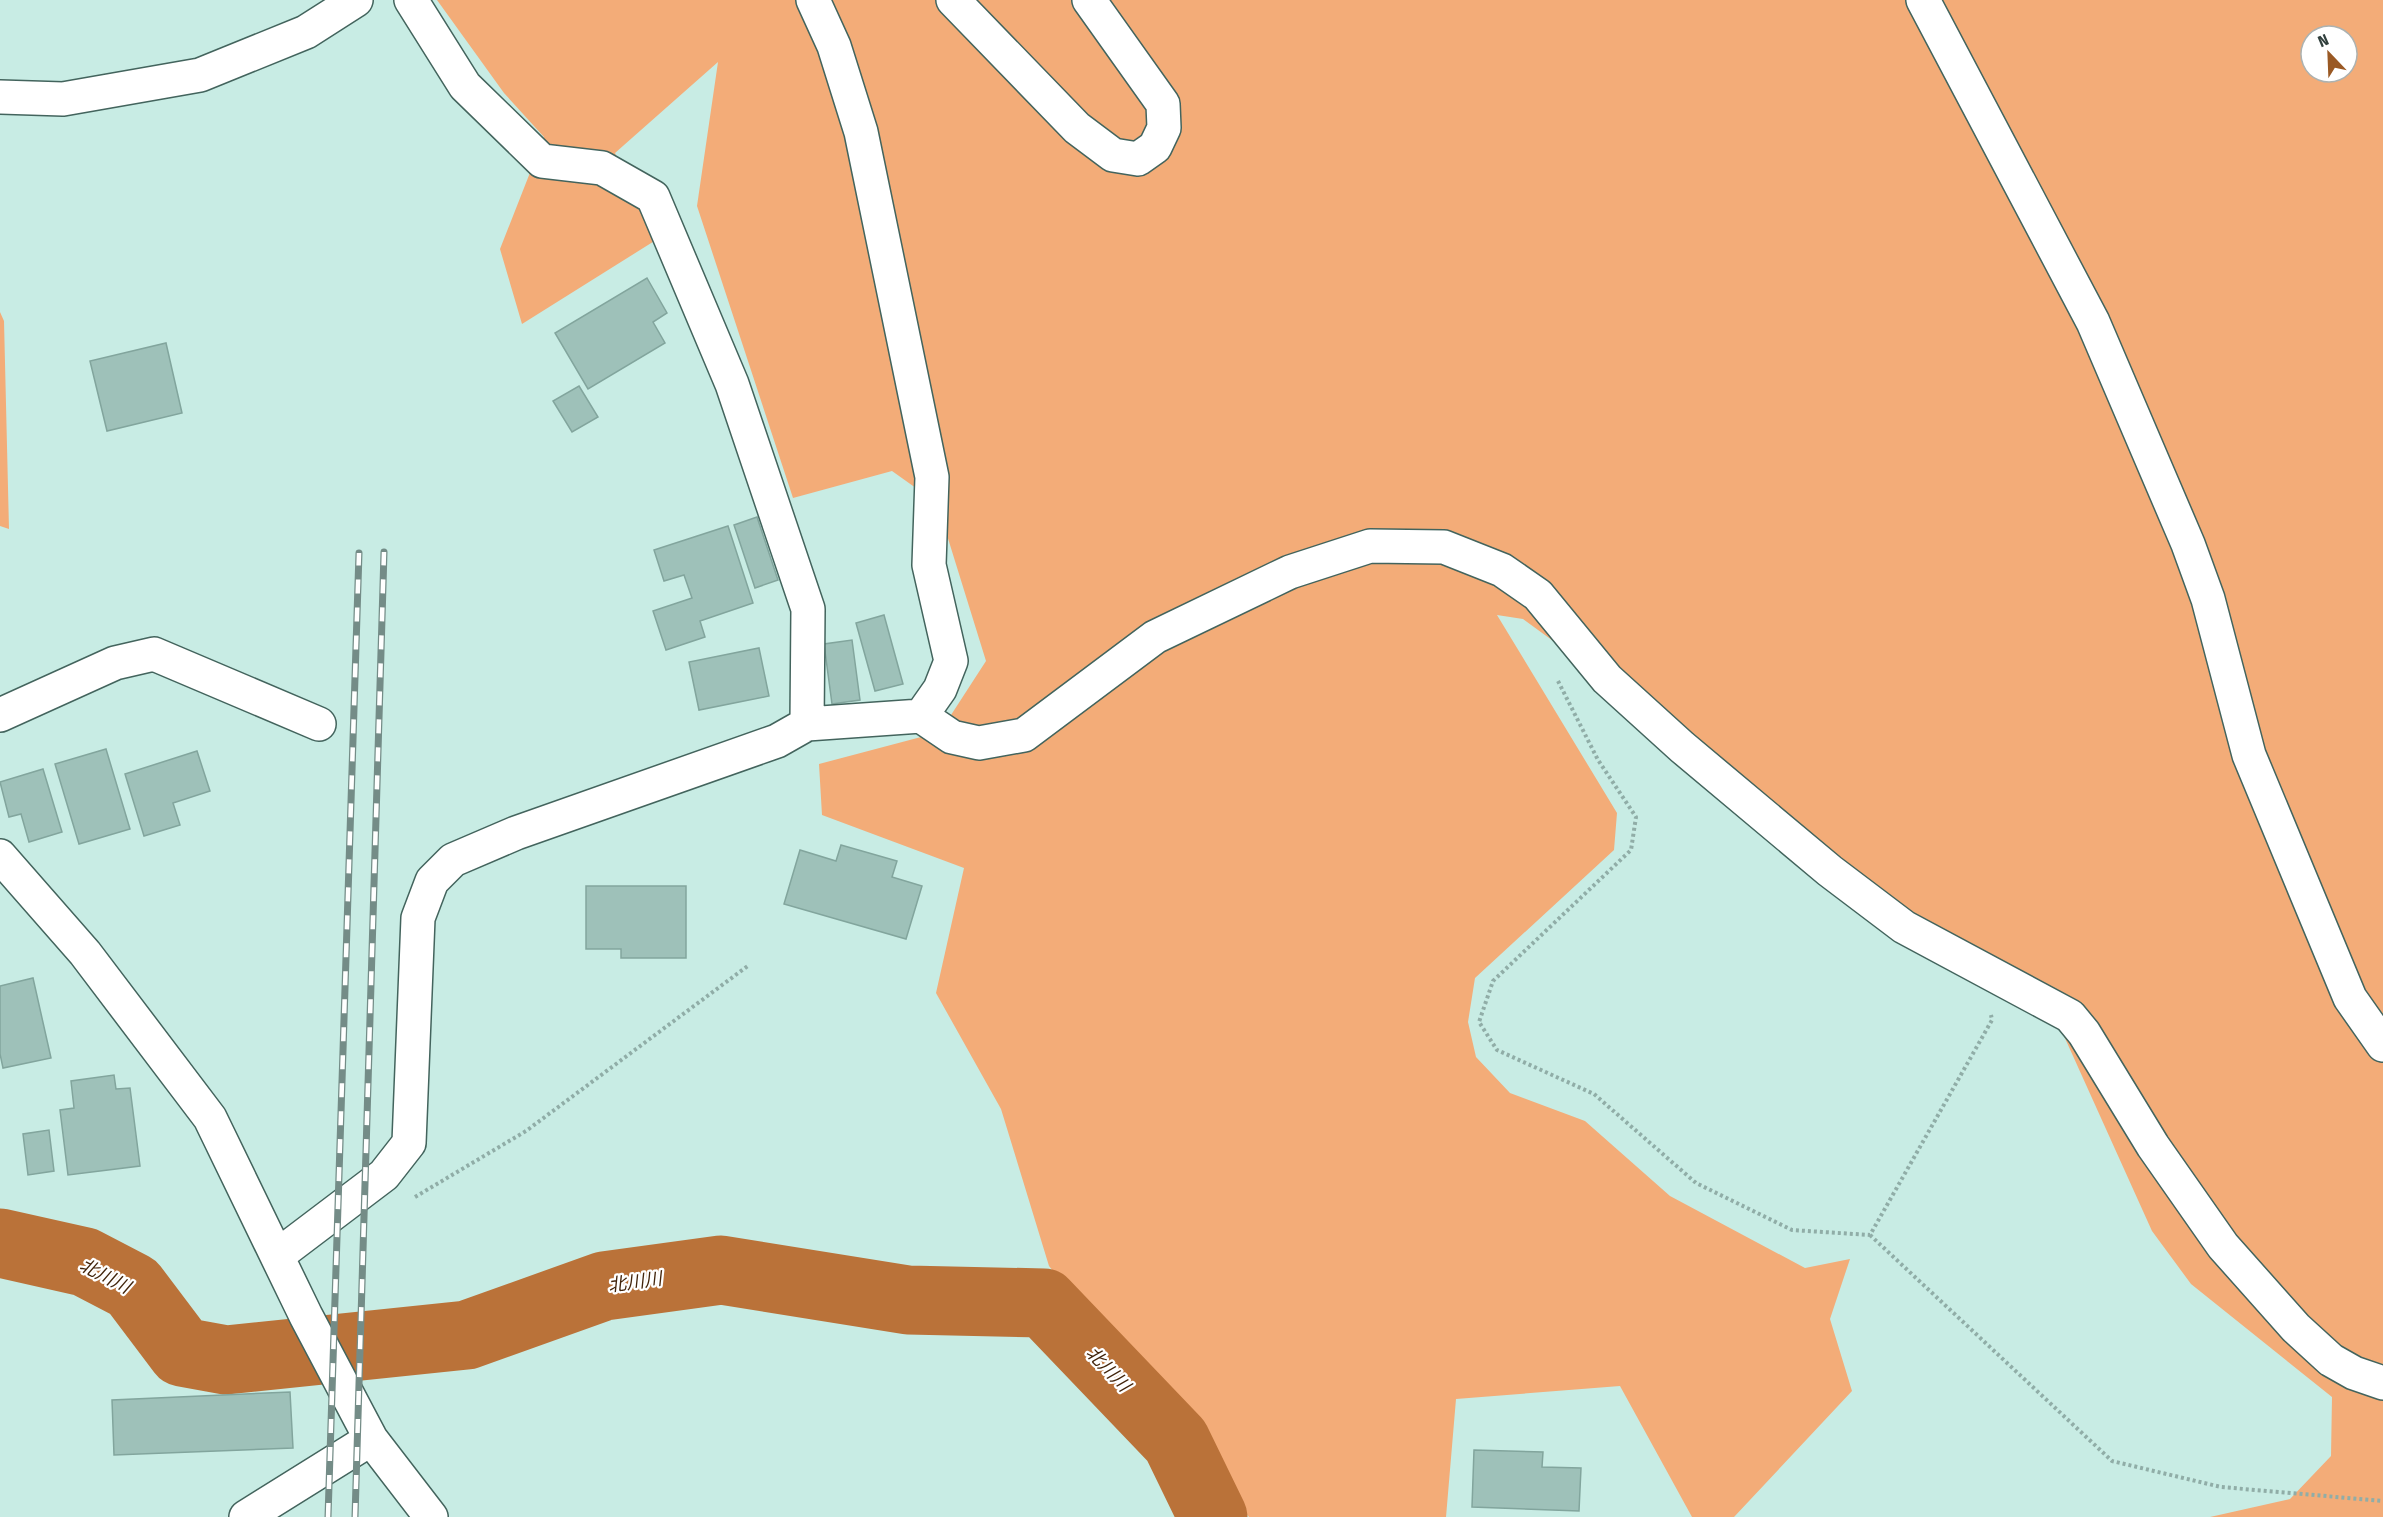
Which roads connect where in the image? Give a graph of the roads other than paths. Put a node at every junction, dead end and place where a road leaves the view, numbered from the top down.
1 (357, 0) edge
2 (411, 0) edge
3 (813, 0) edge
4 (953, 0) edge
5 (1089, 0) edge
6 (1923, 0) edge
7 (0, 97) edge
8 (0, 715) edge
9 (921, 716) junction
10 (319, 724) dead end
11 (807, 724) junction
12 (0, 856) edge
13 (2383, 1045) edge
14 (277, 1256) junction
15 (2383, 1383) edge
16 (371, 1439) junction
17 (246, 1517) edge
18 (431, 1517) edge

1 - 7 street
2 - 11 street
3 - 9 street
4 - 5 street
6 - 13 street
8 - 10 street
9 - 11 street
9 - 15 street
11 - 14 street
12 - 14 street
14 - 16 street
16 - 17 street
16 - 18 street

